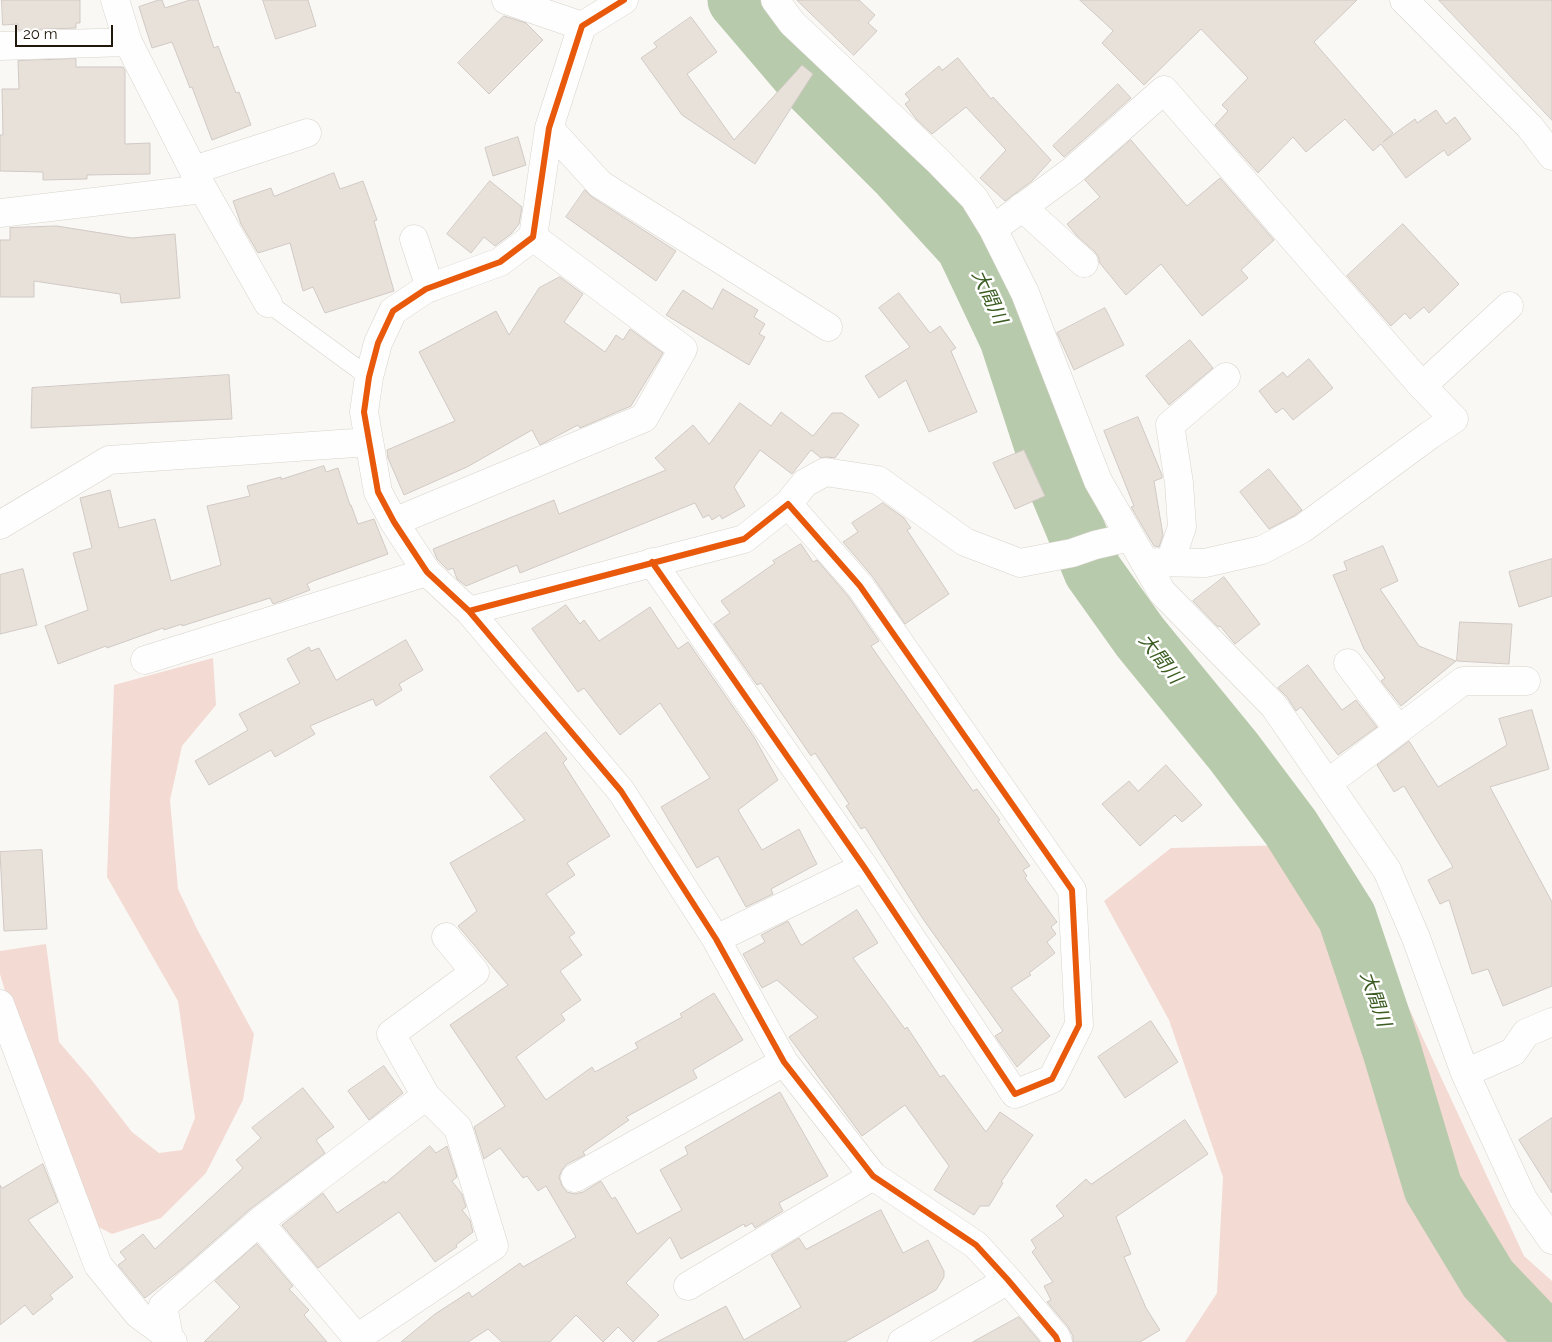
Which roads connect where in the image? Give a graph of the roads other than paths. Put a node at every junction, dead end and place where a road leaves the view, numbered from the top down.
1 (115, 0) edge
2 (506, 0) edge
3 (624, 0) edge
4 (775, 0) edge
5 (1404, 0) edge
6 (582, 26) junction
7 (128, 42) junction
8 (0, 46) edge
9 (1541, 123) edge
10 (549, 128) junction
11 (308, 133) dead end
12 (1552, 156) edge
13 (198, 180) junction
14 (1022, 207) junction
15 (0, 213) edge
16 (993, 228) junction
17 (533, 237) junction
18 (414, 239) dead end
19 (1084, 263) dead end
20 (430, 288) junction
21 (268, 303) joint
22 (1509, 306) dead end
23 (828, 327) dead end
24 (369, 377) junction
25 (1226, 377) dead end
26 (1422, 386) junction
27 (369, 442) junction
28 (788, 504) junction
29 (394, 522) junction
30 (0, 525) edge
31 (1130, 537) junction
32 (652, 562) junction
33 (1158, 562) junction
34 (427, 572) junction
35 (469, 611) junction
36 (146, 660) dead end
37 (1348, 663) dead end
38 (1526, 681) dead end
39 (1398, 729) junction
40 (1328, 783) junction
41 (864, 867) junction
42 (446, 937) dead end
43 (716, 939) junction
44 (0, 1004) edge
45 (1552, 1022) edge
46 (784, 1062) junction
47 (1465, 1073) junction
48 (426, 1096) junction
49 (872, 1176) junction
50 (575, 1178) dead end
51 (259, 1222) junction
52 (1552, 1240) edge
53 (1008, 1280) junction
54 (688, 1286) dead end
55 (171, 1340) edge
56 (902, 1342) edge
57 (1058, 1342) edge

1 - 7 street
2 - 6 street
3 - 6 street
4 - 16 street
5 - 9 street
6 - 10 street
7 - 8 street
7 - 13 street
9 - 12 street
10 - 17 street
10 - 23 street
11 - 13 street
13 - 15 street
13 - 21 street
14 - 16 street
14 - 19 street
14 - 26 street
16 - 31 street
17 - 20 street
17 - 29 street
18 - 20 street
20 - 24 street
21 - 24 lane
22 - 26 street
24 - 27 street
25 - 33 street
26 - 33 street
27 - 29 street
27 - 30 street
28 - 31 street
28 - 32 street
28 - 41 street
29 - 34 street
31 - 33 street
32 - 35 street
32 - 41 street
33 - 40 street
34 - 35 street
34 - 36 street
35 - 43 street
37 - 39 street
38 - 39 street
39 - 40 street
40 - 47 street
41 - 43 street
42 - 48 street
43 - 46 street
44 - 55 street
45 - 47 street
46 - 49 street
46 - 50 street
47 - 52 street
48 - 51 street
48 - 51 street
49 - 53 street
49 - 54 street
51 - 55 street
53 - 56 street
53 - 57 street

